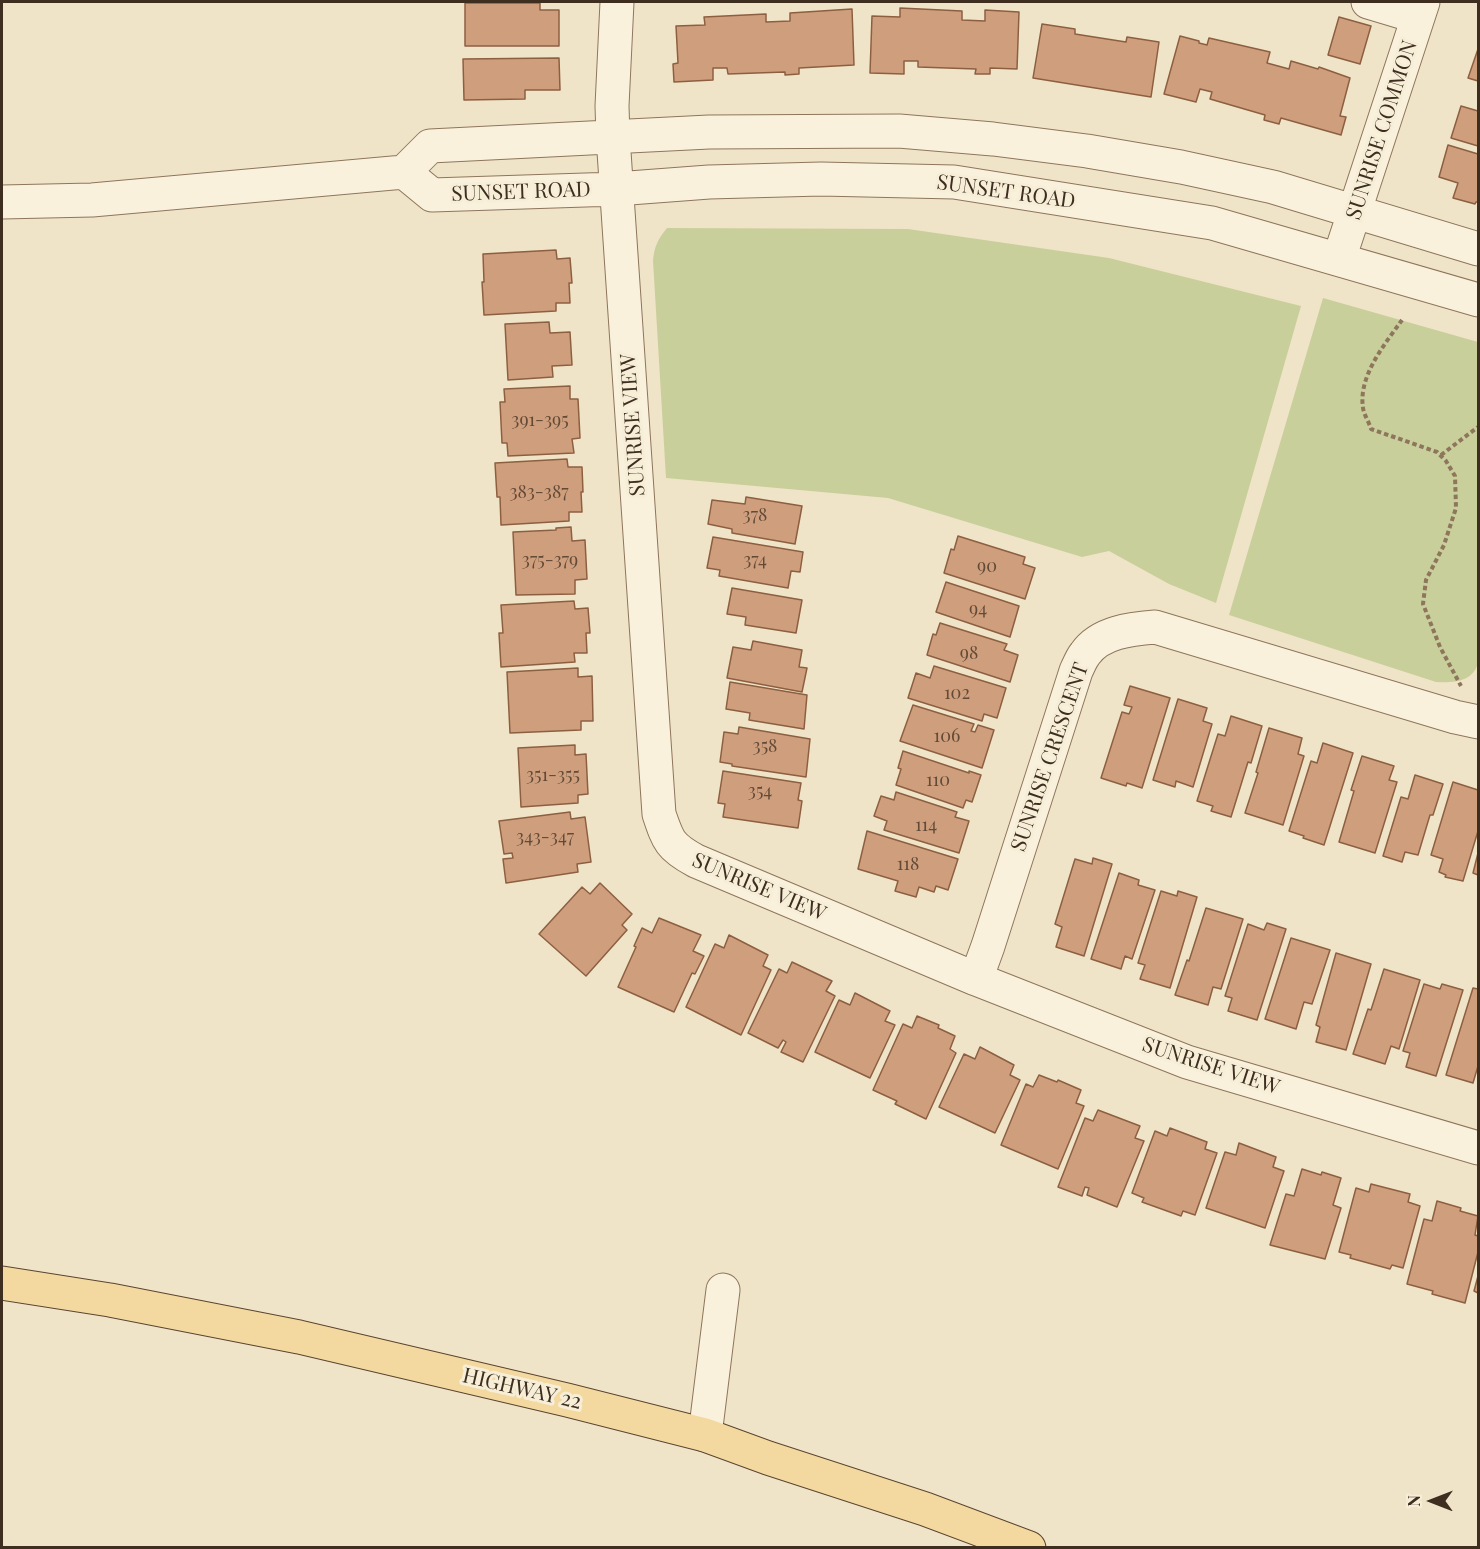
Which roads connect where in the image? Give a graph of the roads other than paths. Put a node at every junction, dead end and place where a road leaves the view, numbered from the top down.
1 (617, 2) edge
2 (1368, 2) edge
3 (1421, 9) edge
4 (613, 137) junction
5 (404, 172) junction
6 (616, 189) junction
7 (2, 202) edge
8 (1355, 211) junction
9 (1479, 249) edge
10 (1339, 259) junction
11 (1479, 300) edge
12 (1479, 722) edge
13 (976, 979) junction
14 (1479, 1148) edge
15 (2, 1283) edge
16 (723, 1290) dead end
17 (705, 1435) junction
18 (1029, 1548) edge

1 - 4 street, SUNRISE VIEW
2 - 3 street
3 - 8 street, SUNRISE COMMON
4 - 5 street
4 - 6 street, SUNRISE VIEW
4 - 8 street
5 - 6 street, SUNSET ROAD
5 - 7 street
6 - 10 street, SUNSET ROAD
6 - 13 street, SUNRISE VIEW
8 - 9 street
8 - 10 street, SUNRISE COMMON
10 - 11 street, SUNSET ROAD
12 - 13 street, SUNRISE CRESCENT
13 - 14 street, SUNRISE VIEW
15 - 17 main road, HIGHWAY 22
16 - 17 street
17 - 18 main road, HIGHWAY 22

